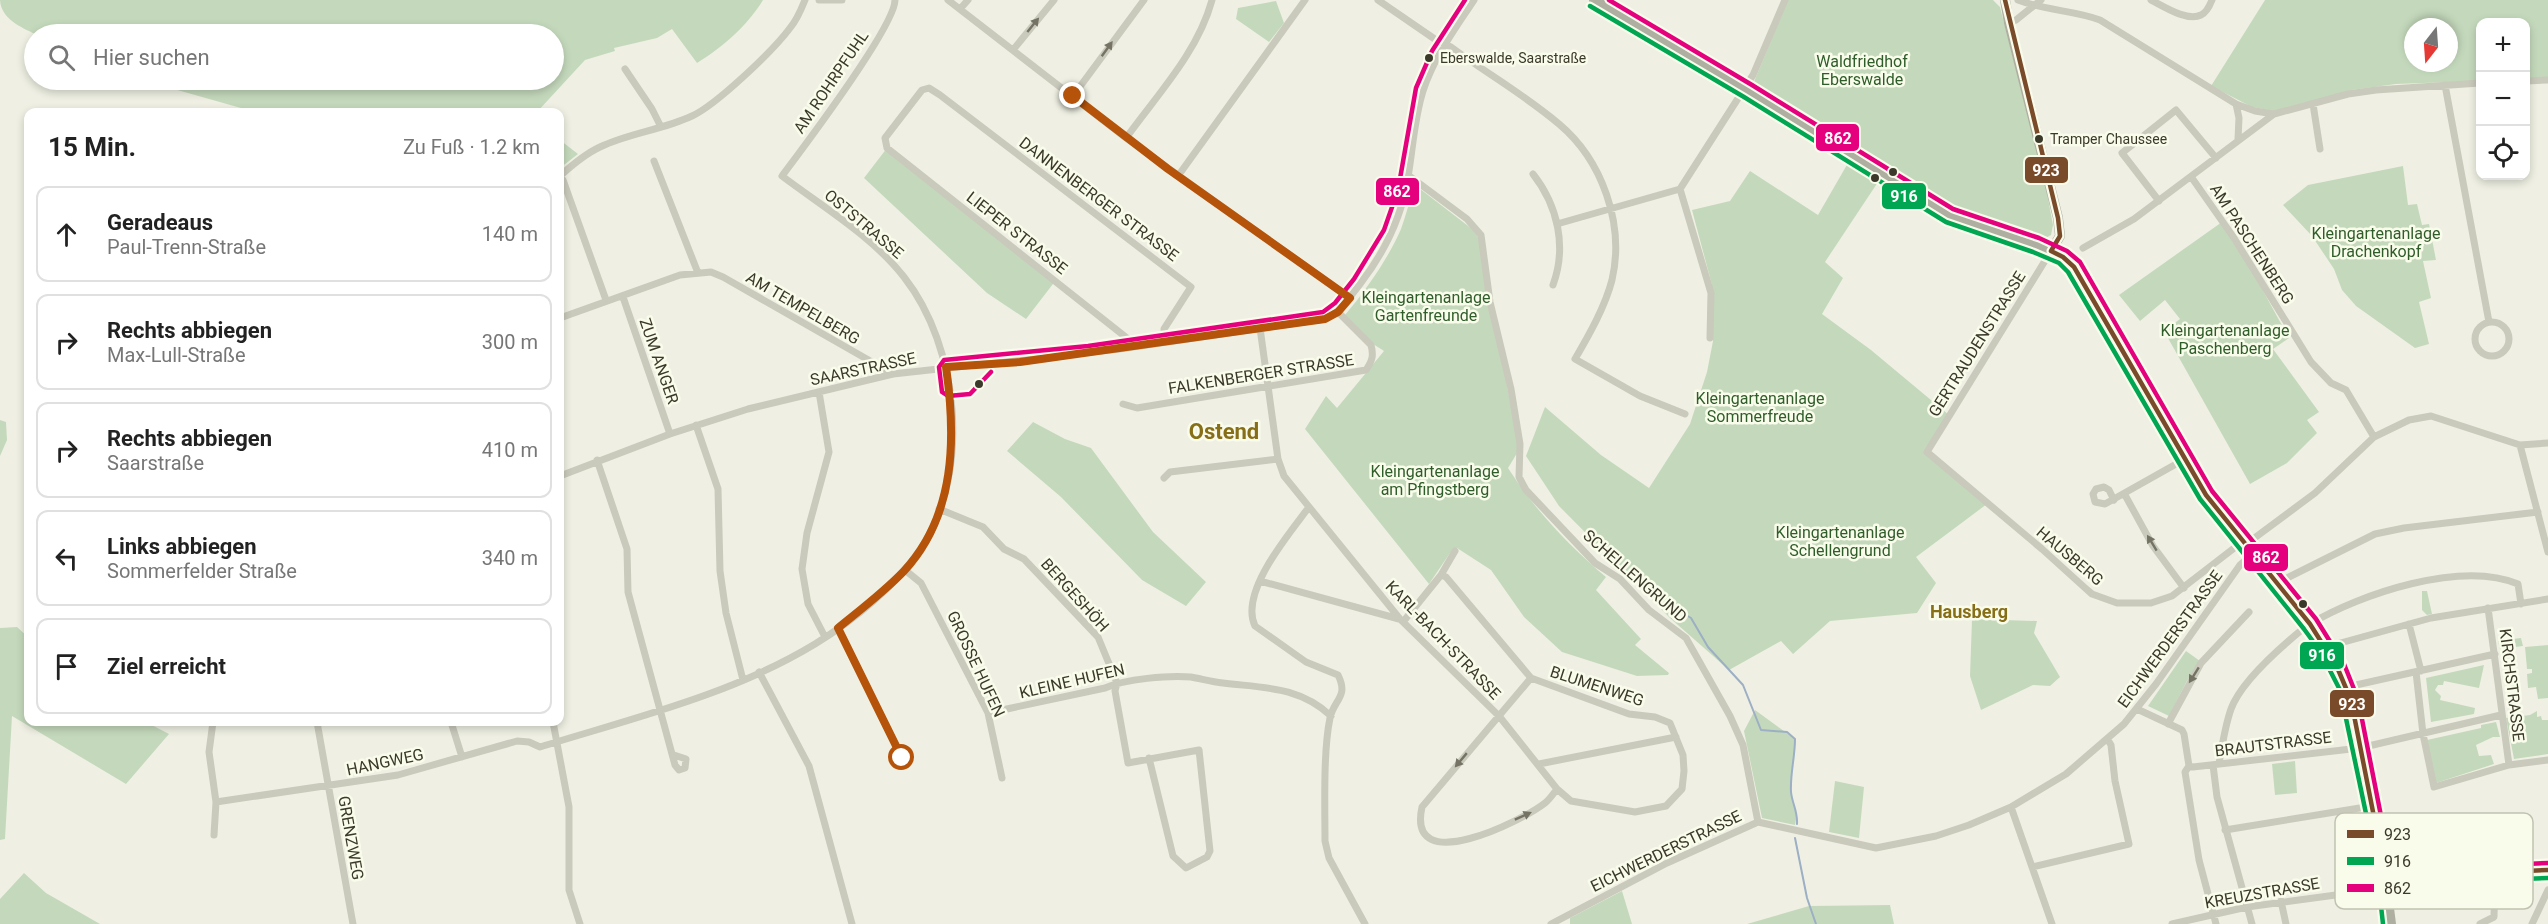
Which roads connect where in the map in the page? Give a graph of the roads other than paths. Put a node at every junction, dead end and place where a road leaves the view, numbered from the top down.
1 (805, 0) edge
2 (819, 0) edge
3 (842, 0) edge
4 (895, 0) edge
5 (948, 0) edge
6 (968, 0) edge
7 (1054, 0) edge
8 (1144, 0) edge
9 (1212, 0) edge
10 (1305, 0) edge
11 (1378, 0) edge
12 (1474, 0) edge
13 (1594, 0) edge
14 (1785, 0) edge
15 (2005, 0) edge
16 (2018, 0) edge
17 (2041, 0) edge
18 (2151, 0) edge
19 (2212, 0) edge
20 (2034, 6) junction
21 (960, 9) junction
22 (2009, 23) junction
23 (1445, 44) junction
24 (1013, 50) junction
25 (624, 69) dead end
26 (2548, 80) edge
27 (2530, 81) edge
28 (2476, 83) edge
29 (2445, 85) junction
30 (1745, 89) junction
31 (1073, 96) junction
32 (2236, 104) junction
33 (2313, 104) junction
34 (2274, 114) junction
35 (661, 127) junction
36 (885, 138) joint
37 (1126, 138) junction
38 (2238, 139) junction
39 (2320, 149) dead end
40 (2216, 158) junction
41 (654, 161) dead end
42 (564, 172) edge
43 (1533, 174) dead end
44 (1408, 175) junction
45 (782, 176) joint
46 (1178, 176) junction
47 (2192, 178) junction
48 (564, 183) edge
49 (1680, 189) junction
50 (2159, 201) junction
51 (1611, 209) junction
52 (1557, 224) junction
53 (2083, 248) dead end
54 (2051, 251) junction
55 (698, 273) junction
56 (1553, 285) dead end
57 (623, 297) junction
58 (1350, 298) junction
59 (606, 300) junction
60 (1338, 312) junction
61 (564, 316) edge
62 (2489, 322) junction
63 (1260, 328) junction
64 (1710, 338) dead end
65 (1165, 342) junction
66 (1137, 346) junction
67 (946, 367) junction
68 (893, 374) junction
69 (1269, 386) junction
70 (819, 392) junction
71 (1123, 404) dead end
72 (1685, 414) dead end
73 (696, 425) junction
74 (670, 434) junction
75 (2374, 437) junction
76 (2548, 443) edge
77 (2520, 445) junction
78 (1927, 452) joint
79 (1278, 459) junction
80 (2185, 459) junction
81 (597, 460) junction
82 (564, 474) edge
83 (1164, 478) dead end
84 (2125, 495) junction
85 (2114, 500) dead end
86 (1309, 507) junction
87 (939, 509) junction
88 (2538, 512) junction
89 (2243, 543) junction
90 (1455, 551) dead end
91 (2548, 552) edge
92 (2253, 554) junction
93 (905, 570) junction
94 (1441, 575) junction
95 (1260, 581) junction
96 (2277, 583) junction
97 (2184, 588) junction
98 (2548, 599) edge
99 (2521, 604) junction
100 (2488, 608) junction
101 (2249, 612) dead end
102 (1401, 620) junction
103 (2409, 624) junction
104 (2307, 626) junction
105 (838, 628) junction
106 (825, 637) junction
107 (2326, 647) junction
108 (2495, 654) junction
109 (2418, 671) junction
110 (759, 672) junction
111 (1531, 678) junction
112 (743, 680) junction
113 (1117, 682) junction
114 (2347, 687) junction
115 (2137, 709) junction
116 (661, 710) junction
117 (988, 713) junction
118 (2501, 715) junction
119 (1331, 716) junction
120 (1498, 716) junction
121 (2168, 724) junction
122 (212, 726) edge
123 (318, 726) edge
124 (452, 726) edge
125 (554, 726) edge
126 (2423, 734) junction
127 (1676, 737) junction
128 (2108, 740) junction
129 (557, 741) junction
130 (2360, 748) junction
131 (674, 755) dead end
132 (462, 757) junction
133 (902, 758) dead end
134 (1149, 758) junction
135 (2548, 760) edge
136 (1539, 764) junction
137 (2216, 765) junction
138 (2509, 765) junction
139 (2189, 766) junction
140 (1002, 778) dead end
141 (329, 787) junction
142 (1557, 789) junction
143 (216, 802) junction
144 (2372, 806) junction
145 (2011, 807) junction
146 (2373, 813) edge
147 (1758, 822) junction
148 (2225, 830) junction
149 (214, 835) dead end
150 (2031, 867) junction
151 (2548, 870) edge
152 (2533, 871) edge
153 (2548, 890) edge
154 (2335, 895) edge
155 (2281, 901) junction
156 (2247, 907) junction
157 (2389, 909) edge
158 (2495, 909) edge
159 (2213, 915) junction
160 (353, 924) edge
161 (580, 924) edge
162 (852, 924) edge
163 (1365, 924) edge
164 (1551, 924) edge
165 (2052, 924) edge
166 (2172, 924) edge
167 (2216, 924) edge
168 (2252, 924) edge
169 (2286, 924) edge
170 (2391, 924) edge
171 (2480, 924) edge
172 (2532, 924) edge

1 - 35 street
2 - 3 street
4 - 45 street, AM ROHRPFUHL
5 - 21 street
6 - 21 street
24 -> 7 street
31 -> 8 street
9 - 37 street
10 - 46 street
11 - 23 street
12 - 23 street
13 - 30 main road
14 - 30 street
15 - 22 main road
16 - 20 street
17 - 20 street
18 - 19 street
20 - 22 street
20 - 32 street
21 - 24 street
22 - 54 main road
23 - 44 street
23 - 51 street
24 - 31 street
25 - 35 street
26 - 27 street
28 - 29 street
29 - 33 street
29 - 62 street
30 - 49 street
30 - 54 main road
31 - 37 street
32 - 34 street
32 - 38 street
33 - 34 street
33 - 39 street
34 - 38 street, AM PASCHENBERG
35 - 42 street
36 - 65 street, DANNENBERGER STRASSE
36 - 66 street, LIEPER STRASSE
37 - 46 street
38 - 40 street, AM PASCHENBERG
40 - 47 street, AM PASCHENBERG
40 - 50 street, AM PASCHENBERG
41 - 55 street
43 - 52 street
44 - 58 street
44 - 147 street, SCHELLENGRUND
45 - 67 street, OSTSTRASSE
46 - 58 street
47 - 50 street, AM PASCHENBERG
47 - 75 street, AM PASCHENBERG
48 - 59 street
49 - 51 street
49 - 64 street
50 - 53 street, AM PASCHENBERG
51 - 52 street
51 - 72 street
52 - 56 street
54 - 78 street, GERTRAUDENSTRASSE
54 - 80 main road
55 - 57 street, AM TEMPELBERG
55 - 68 street, AM TEMPELBERG
57 - 59 street, AM TEMPELBERG
57 - 74 street, ZUM ANGER
58 - 60 street
59 - 61 street, AM TEMPELBERG
60 - 63 street, SAARSTRASSE
60 - 69 street, FALKENBERGER STRASSE
62 - 62 street
63 - 65 street, SAARSTRASSE
63 - 69 street, KARL-BACH-STRASSE
65 - 66 street, SAARSTRASSE
66 - 67 street, SAARSTRASSE
67 - 68 street, SAARSTRASSE
67 - 87 street, OSTSTRASSE
68 - 70 street, SAARSTRASSE
69 - 71 street, FALKENBERGER STRASSE
69 - 79 street, KARL-BACH-STRASSE
70 - 73 street, SAARSTRASSE
70 - 106 street
73 - 74 street, SAARSTRASSE
73 - 112 street
74 - 81 street, SAARSTRASSE
75 - 77 street, HAUSBERG
75 - 89 street, HAUSBERG
76 - 77 street
77 - 88 street
78 - 97 street, HAUSBERG
79 - 83 street
79 - 86 street, KARL-BACH-STRASSE
80 - 84 street
80 - 89 main road
81 - 82 street, SAARSTRASSE
81 - 116 street
84 - 85 street
97 -> 84 street
86 - 95 street
86 - 102 street, KARL-BACH-STRASSE
87 - 93 street, OSTSTRASSE
87 - 113 street, BERGESHÖH
88 - 91 street
88 - 96 street
89 - 92 main road
89 - 97 street, HAUSBERG
90 - 94 street
92 - 96 main road
92 - 115 street, EICHWERDERSTRASSE
93 - 105 street, OSTSTRASSE
93 - 117 street, GROSSE HUFEN
94 - 102 street
94 - 111 street, BLUMENWEG
95 - 102 street
95 - 119 street
96 - 104 main road
98 - 99 street
99 - 100 street
99 - 104 street
100 - 103 street
100 - 108 street, KIRCHSTRASSE
101 -> 121 street
102 - 120 street, KARL-BACH-STRASSE
103 - 107 street
103 - 109 street
104 - 107 main road
104 - 137 street
105 - 106 street, HANGWEG
105 - 133 street
106 - 110 street, HANGWEG
107 - 114 main road
108 - 109 street
108 - 118 street, KIRCHSTRASSE
109 - 114 street
109 - 126 street
110 - 112 street, HANGWEG
110 - 162 street
111 - 120 street
111 - 127 street, BLUMENWEG
112 - 116 street, HANGWEG
113 - 117 street, KLEINE HUFEN
113 - 119 street, KLEINE HUFEN
113 - 134 street, BERGESHÖH
114 - 130 main road
115 - 121 street
115 - 128 street, EICHWERDERSTRASSE
116 - 129 street, HANGWEG
116 - 131 street
117 - 140 street, GROSSE HUFEN
118 - 126 street, BRAUTSTRASSE
118 - 138 street, KIRCHSTRASSE
119 - 163 street
120 - 136 street, KARL-BACH-STRASSE
120 -> 142 street
121 - 139 street
122 - 143 street
123 - 141 street, GRENZWEG
124 - 132 street
125 - 129 street
126 - 130 street, BRAUTSTRASSE
126 - 138 street
127 - 136 street
127 - 142 street, KARL-BACH-STRASSE
128 - 145 street, EICHWERDERSTRASSE
128 - 150 street
129 - 132 street, HANGWEG
129 - 161 street
130 - 137 street, BRAUTSTRASSE
130 - 144 main road
132 - 141 street, HANGWEG
134 - 134 street, BERGESHÖH
135 - 138 street
136 - 142 street, KARL-BACH-STRASSE
137 - 139 street, BRAUTSTRASSE
137 - 148 street
139 - 159 street
141 - 143 street, HANGWEG
141 - 160 street, GRENZWEG
143 - 149 street
144 - 146 main road
144 - 148 street
145 - 147 street, EICHWERDERSTRASSE
145 - 150 street
147 - 164 street, EICHWERDERSTRASSE
148 - 156 street
150 - 165 street
151 - 152 street
153 - 172 street
154 - 155 street, KREUZSTRASSE
155 - 156 street, KREUZSTRASSE
155 - 169 street
156 - 159 street, KREUZSTRASSE
156 - 168 street
157 - 170 main road
158 - 171 street
159 - 166 street, KREUZSTRASSE
159 - 167 street

